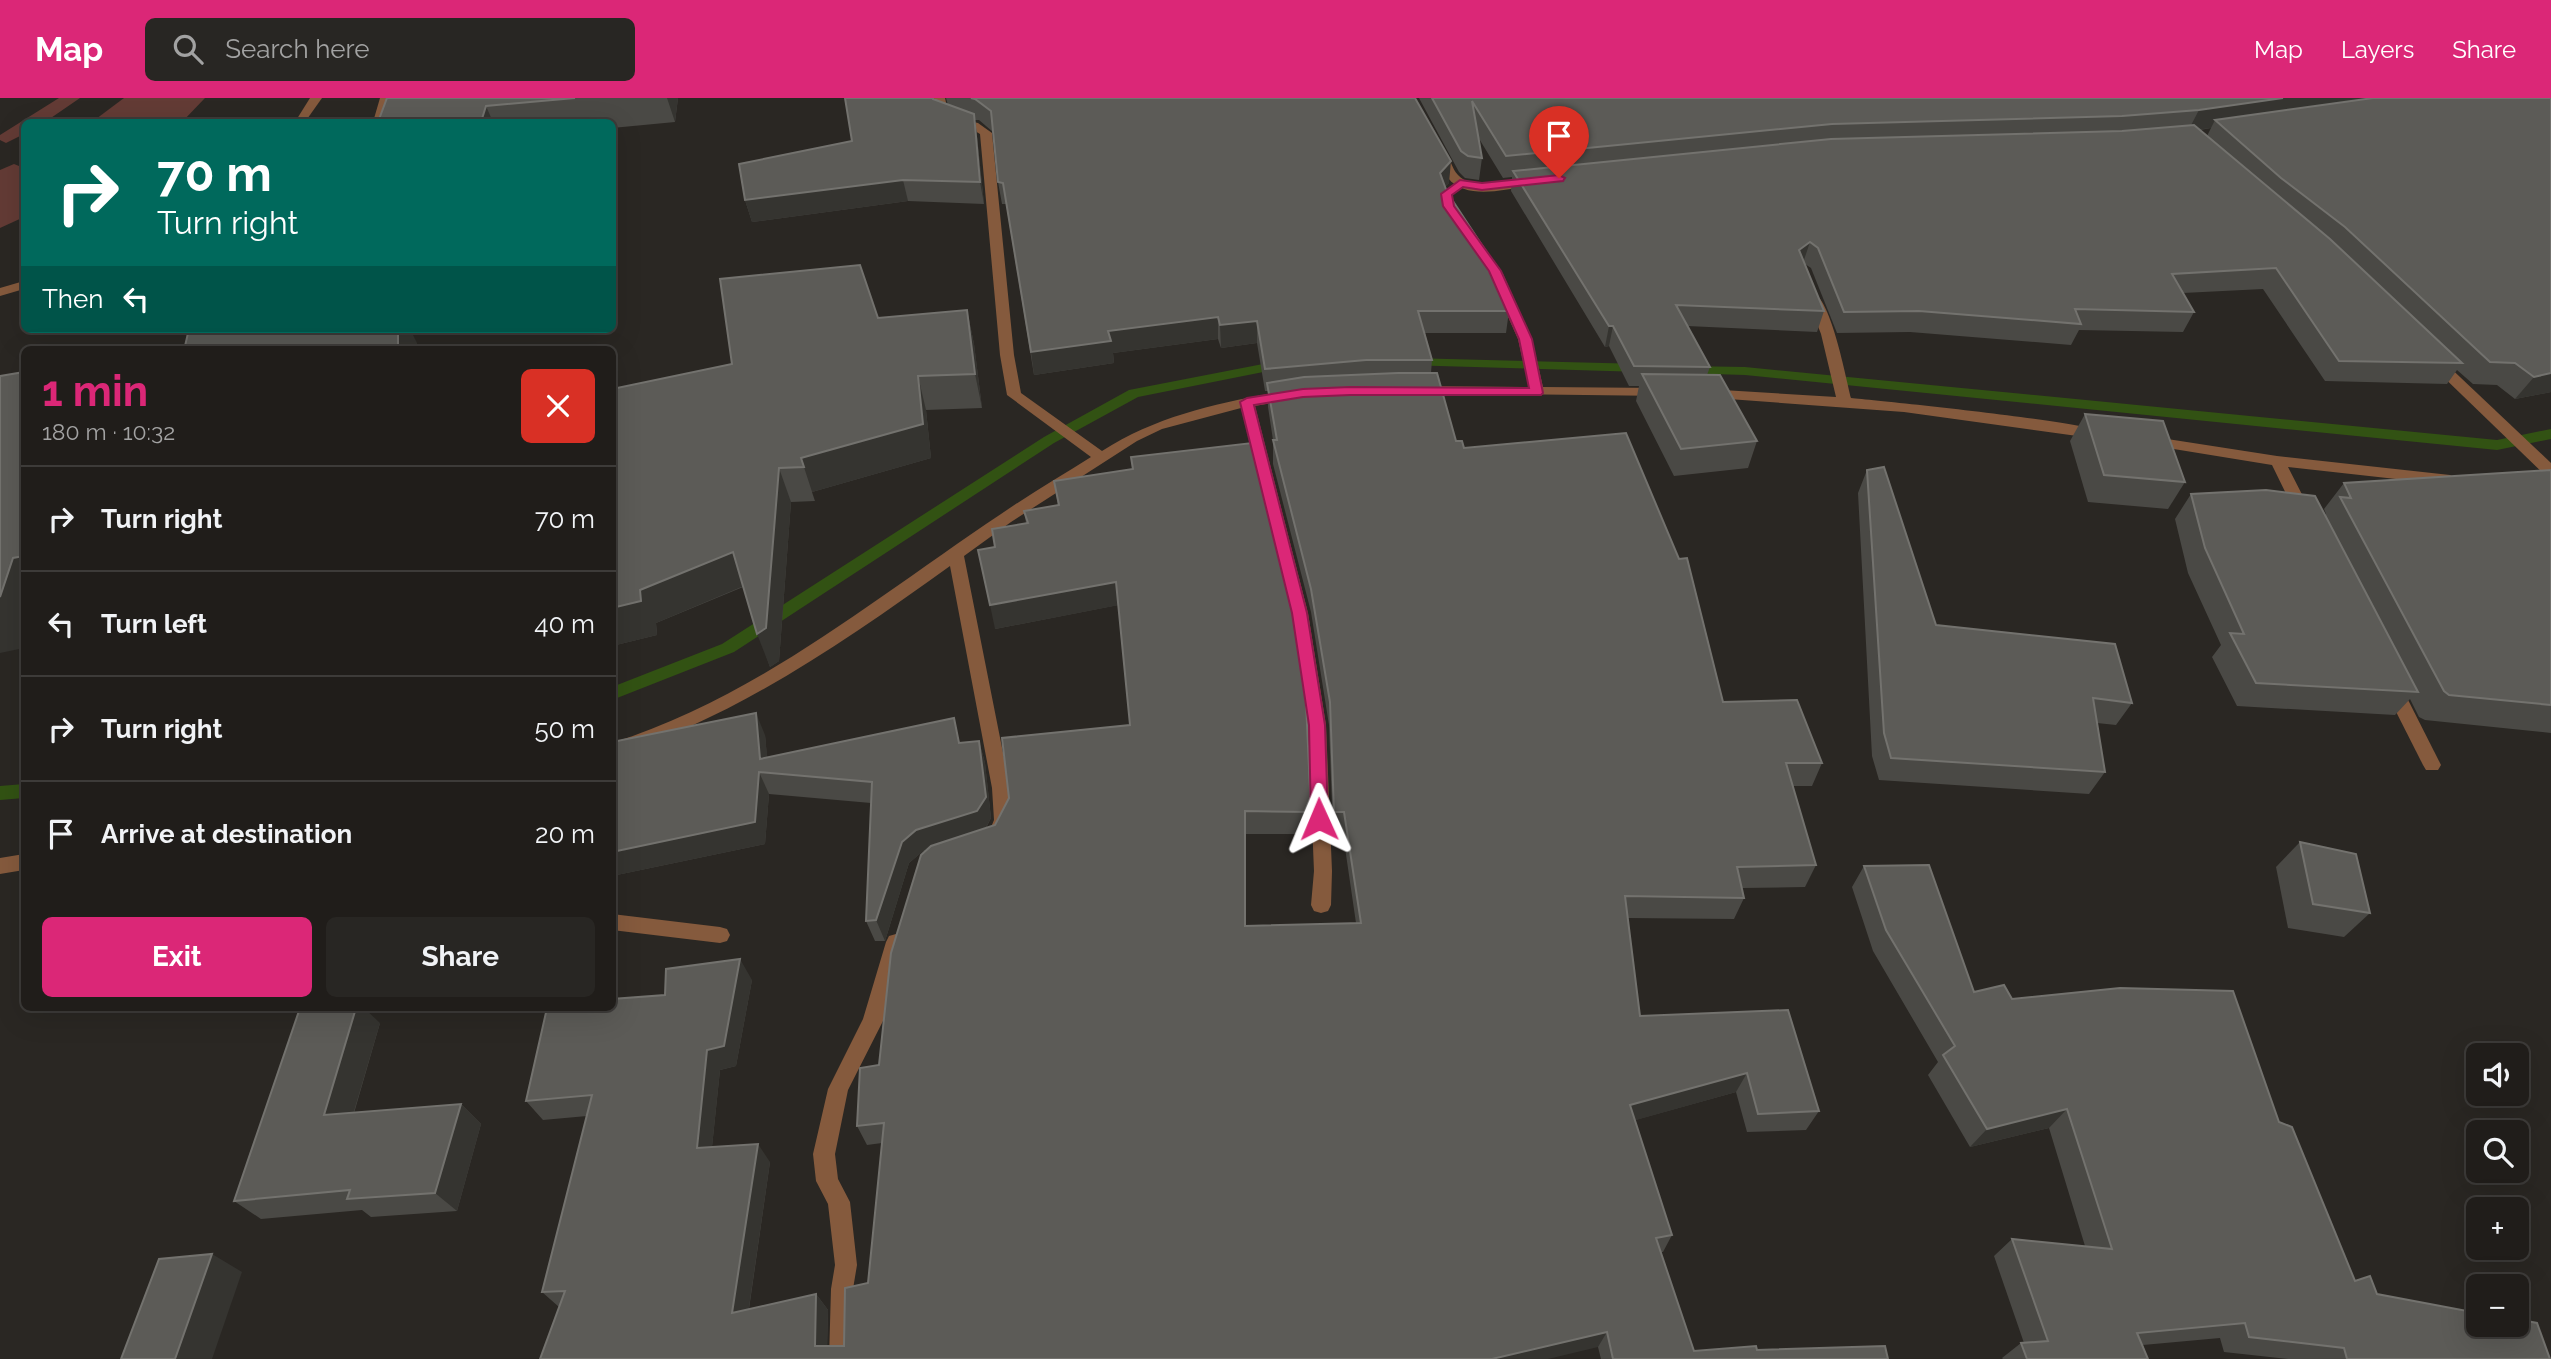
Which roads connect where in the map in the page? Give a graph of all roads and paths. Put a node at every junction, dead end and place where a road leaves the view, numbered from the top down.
1 (316, 98) edge
2 (386, 98) edge
3 (939, 98) edge
4 (302, 119) edge
5 (379, 119) edge
6 (1433, 140) edge
7 (1550, 179) edge
8 (1460, 183) junction
9 (1447, 194) edge
10 (1488, 260) edge
11 (1807, 282) edge
12 (21, 286) edge
13 (0, 292) edge
14 (2426, 353) edge
15 (1409, 390) edge
16 (1303, 393) edge
17 (1537, 393) junction
18 (1844, 396) junction
19 (1247, 402) junction
20 (2112, 436) edge
21 (2138, 440) edge
22 (1099, 455) junction
23 (2277, 461) junction
24 (2462, 481) edge
25 (2550, 482) edge
26 (2314, 534) edge
27 (956, 556) junction
28 (2383, 668) edge
29 (616, 749) edge
30 (2432, 765) dead end
31 (981, 846) edge
32 (21, 862) edge
33 (0, 866) edge
34 (1321, 905) dead end
35 (903, 919) edge
36 (616, 923) edge
37 (720, 936) dead end
38 (841, 1359) edge

1 - 4 street
2 - 5 street
3 - 22 street
6 - 8 street
7 - 8 street
8 - 9 street
10 - 17 street
11 - 18 street
12 - 13 street
14 - 25 street
15 - 17 street
16 - 19 street
17 - 18 street
18 - 20 street
19 - 22 street
19 - 34 street
21 - 23 street
22 - 27 street
23 - 24 street
23 - 26 street
27 - 29 street
27 - 31 street
28 - 30 street
32 - 33 street
35 - 38 street
36 - 37 street

